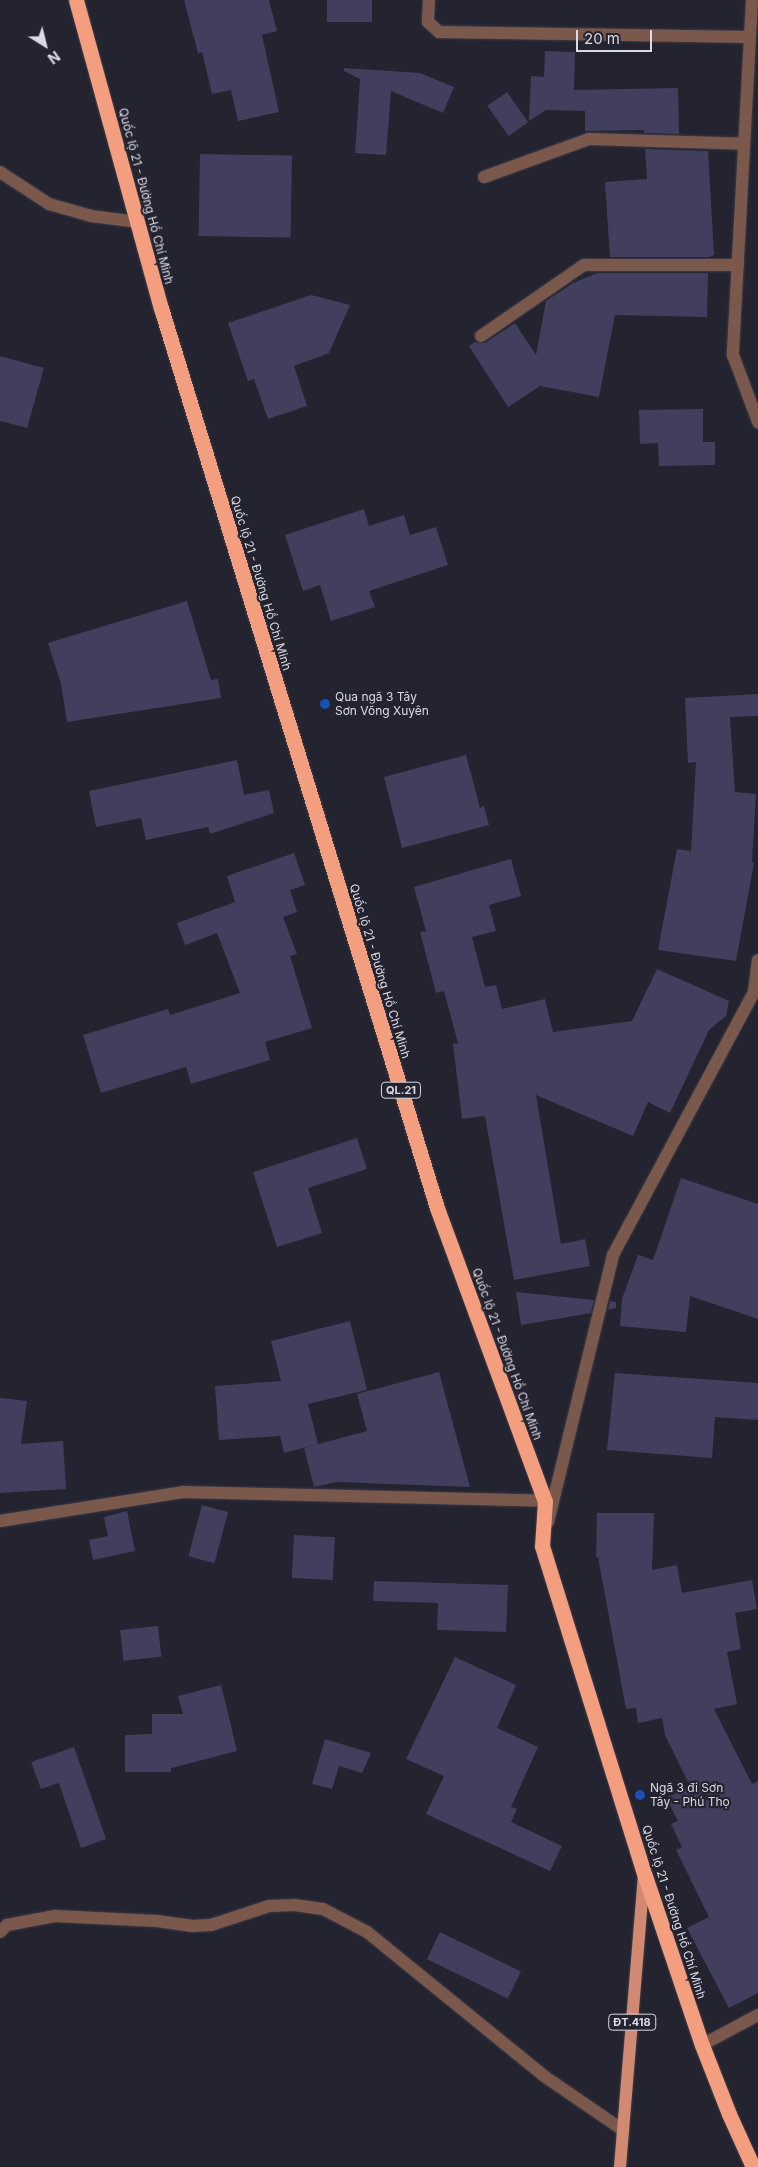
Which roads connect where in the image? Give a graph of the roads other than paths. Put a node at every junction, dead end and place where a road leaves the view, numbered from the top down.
1 (76, 0) edge
2 (429, 0) edge
3 (752, 0) edge
4 (750, 37) junction
5 (744, 144) junction
6 (0, 172) edge
7 (484, 177) dead end
8 (137, 222) junction
9 (738, 265) junction
10 (481, 336) dead end
11 (758, 422) edge
12 (758, 960) edge
13 (545, 1501) junction
14 (0, 1521) edge
15 (542, 1546) junction
16 (645, 1876) junction
17 (0, 1932) edge
18 (758, 2015) edge
19 (702, 2045) junction
20 (623, 2130) junction
21 (620, 2167) edge
22 (753, 2167) edge

1 - 8 highway, Quốc lộ 21 - Đường Hồ Chí Minh / QL.21
2 - 4 street
3 - 4 street
4 - 5 street
5 - 7 street
5 - 9 street
6 - 8 street
8 - 13 highway, Quốc lộ 21 - Đường Hồ Chí Minh / QL.21
9 - 10 street
9 - 11 street
12 - 15 street
13 - 14 street
13 - 15 highway, Quốc lộ 21 - Đường Hồ Chí Minh / QL.21
15 - 16 highway, Quốc lộ 21 - Đường Hồ Chí Minh / QL.21
16 - 19 highway, Quốc lộ 21 - Đường Hồ Chí Minh / QL.21
16 - 20 main road, ĐT.418
17 - 20 street
18 - 19 street
19 - 22 highway, Quốc lộ 21 - Đường Hồ Chí Minh / QL.21
20 - 21 main road, ĐT.418

